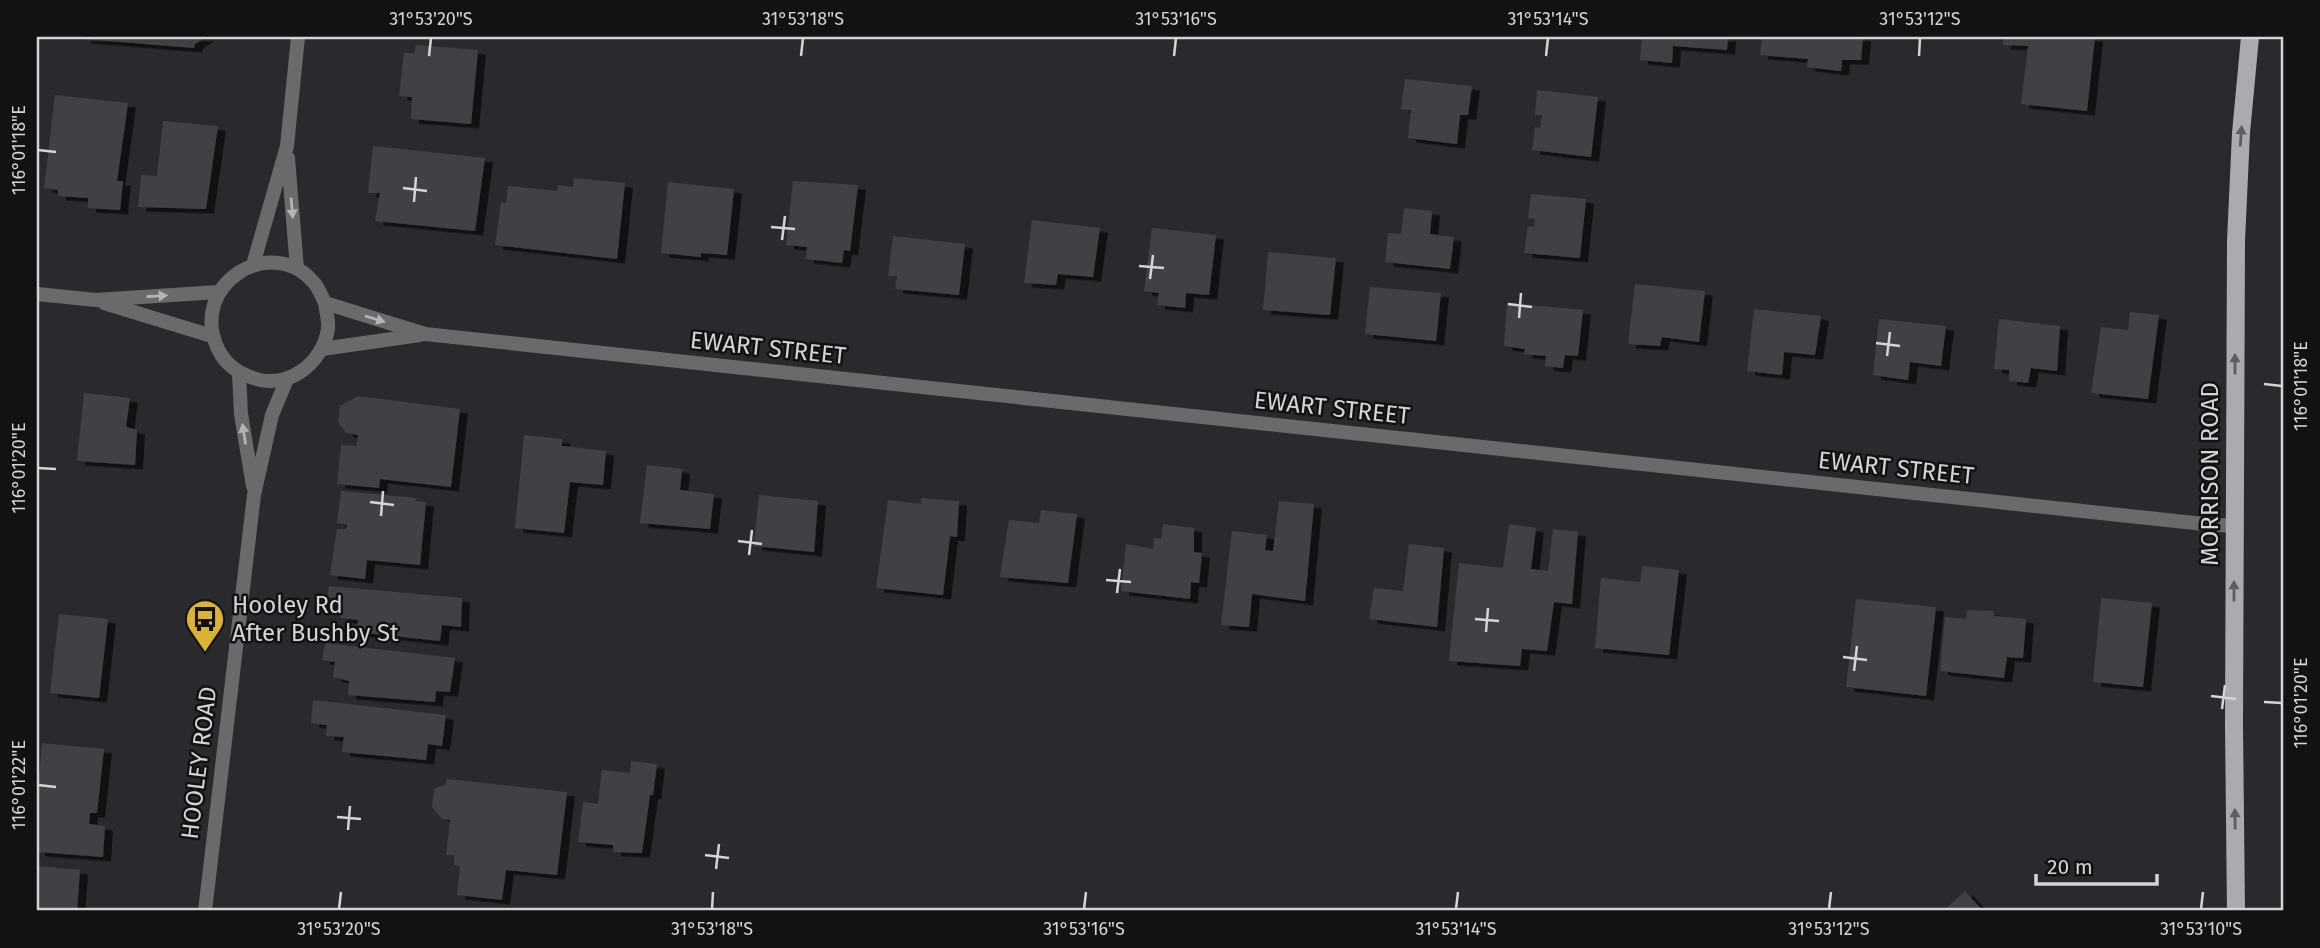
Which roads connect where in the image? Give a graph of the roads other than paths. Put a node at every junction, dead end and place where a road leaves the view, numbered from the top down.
1 (298, 37) edge
2 (2250, 37) edge
3 (287, 146) junction
4 (253, 265) junction
5 (297, 269) junction
6 (218, 292) junction
7 (37, 294) edge
8 (96, 300) junction
9 (325, 303) junction
10 (425, 334) junction
11 (212, 336) junction
12 (322, 349) junction
13 (239, 374) junction
14 (287, 379) junction
15 (254, 495) junction
16 (2234, 526) junction
17 (205, 911) edge
18 (2236, 911) edge

1 - 3 street
16 -> 2 main road, MORRISON ROAD
3 - 4 street
3 -> 5 street
4 - 5 street
4 - 6 street
5 - 9 street
8 -> 6 street
6 - 11 street
7 - 8 street
8 - 11 street
9 -> 10 street, EWART STREET
9 - 12 street
10 - 12 street, EWART STREET
10 - 16 street, EWART STREET
11 - 13 street
12 - 14 street
13 - 14 street
15 -> 13 street, HOOLEY ROAD
14 - 15 street, HOOLEY ROAD
15 - 17 street, HOOLEY ROAD
18 -> 16 main road, MORRISON ROAD

